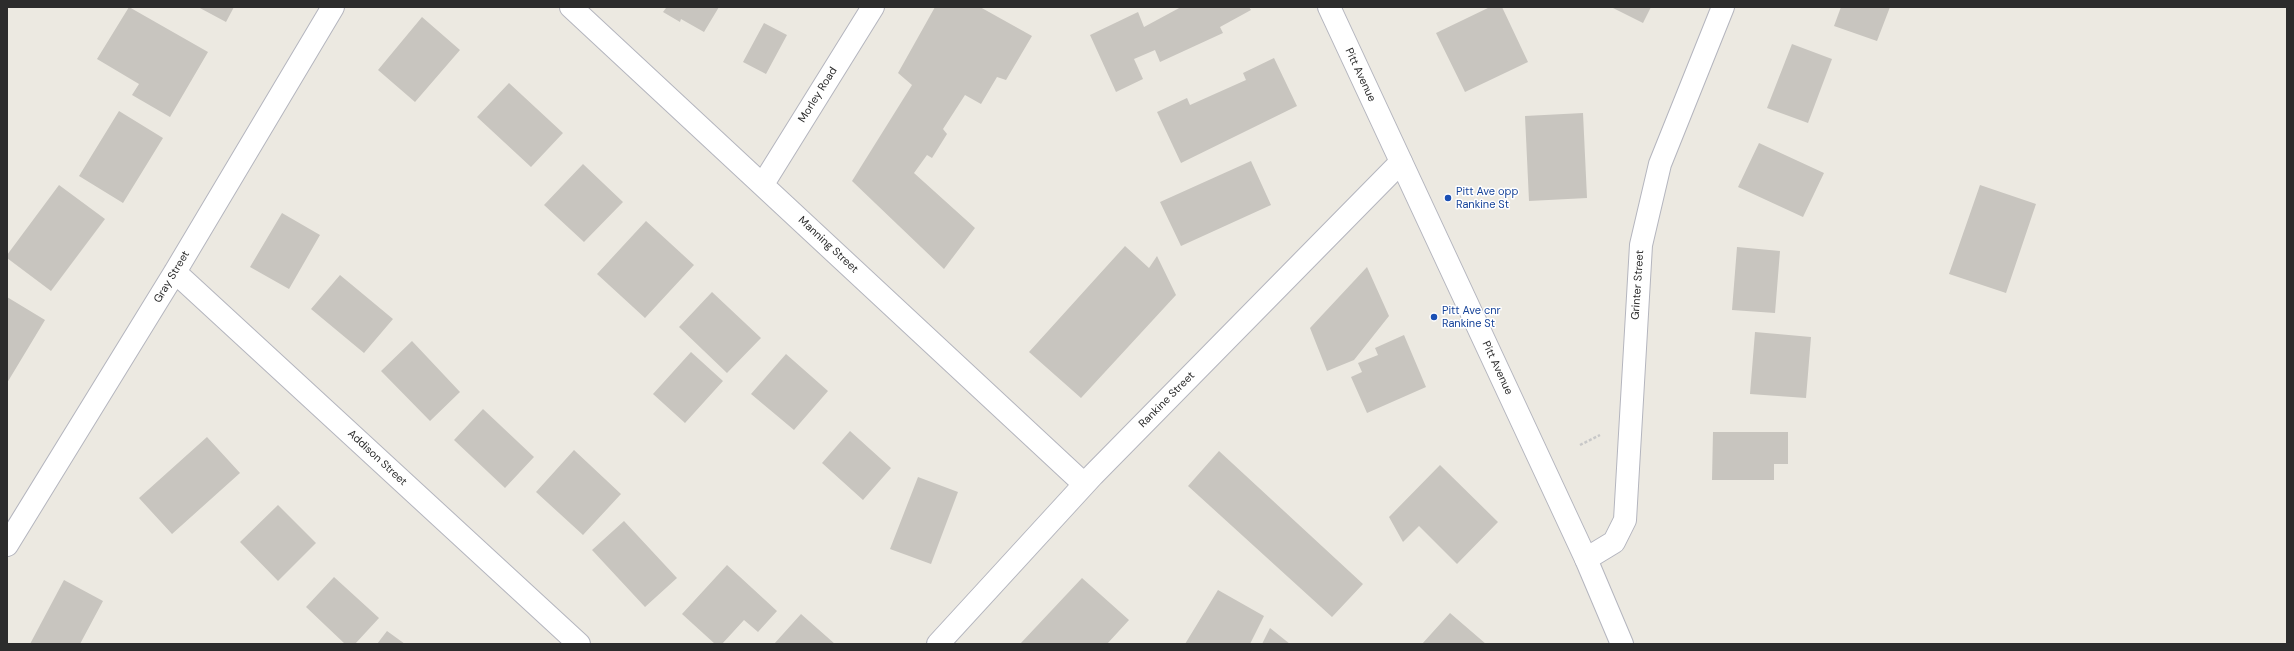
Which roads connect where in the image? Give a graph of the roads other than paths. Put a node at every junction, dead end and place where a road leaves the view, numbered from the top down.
1 (333, 7) edge
2 (571, 7) edge
3 (873, 7) edge
4 (1329, 7) edge
5 (1723, 7) edge
6 (1402, 162) junction
7 (763, 184) junction
8 (175, 272) junction
9 (1084, 484) junction
10 (7, 545) edge
11 (1586, 559) junction
12 (579, 644) edge
13 (938, 644) edge
14 (1622, 644) edge

1 - 8 street, Gray Street
2 - 7 street, Manning Street
3 - 7 street, Morley Road
4 - 6 street, Pitt Avenue
5 - 11 street, Grinter Street
6 - 9 street, Rankine Street
6 - 11 street, Pitt Avenue
7 - 9 street, Manning Street
8 - 10 street, Gray Street
8 - 12 street, Addison Street
9 - 13 street, Rankine Street
11 - 14 street, Pitt Avenue

